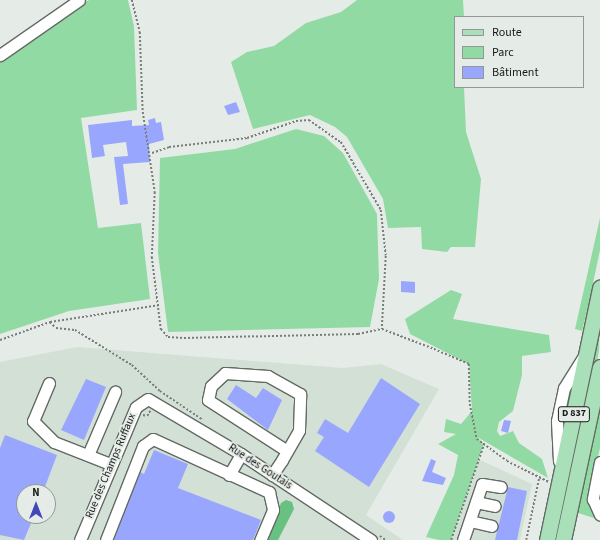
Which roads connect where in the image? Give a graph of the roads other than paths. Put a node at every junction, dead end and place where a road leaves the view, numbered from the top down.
1 (79, 0) edge
2 (0, 55) edge
3 (600, 288) edge
4 (600, 367) edge
5 (49, 383) dead end
6 (115, 392) dead end
7 (148, 399) joint
8 (287, 451) junction
9 (241, 454) junction
10 (88, 455) junction
11 (600, 462) edge
12 (110, 464) junction
13 (228, 475) junction
14 (272, 475) junction
15 (501, 487) dead end
16 (476, 502) junction
17 (495, 506) dead end
18 (600, 515) edge
19 (470, 521) junction
20 (492, 526) dead end
21 (80, 540) edge
22 (106, 540) edge
23 (260, 540) edge
24 (371, 540) edge
25 (464, 540) edge
26 (547, 540) edge
27 (563, 540) edge

1 - 2 street
3 - 26 main road, D 837
4 - 27 main road, D 837
5 - 10 street
6 - 10 street
7 - 9 street, Rue des Goutais
7 - 12 street, Rue des Champs Ruffaux
8 - 8 street
8 - 14 street
9 - 13 street
9 - 14 street, Rue des Goutais
10 - 12 street
11 - 18 street
12 - 21 street, Rue des Champs Ruffaux
13 - 22 street
13 - 23 street
14 - 24 street, Rue des Goutais
15 - 16 street
16 - 17 street
16 - 19 street
19 - 20 street
19 - 25 street

